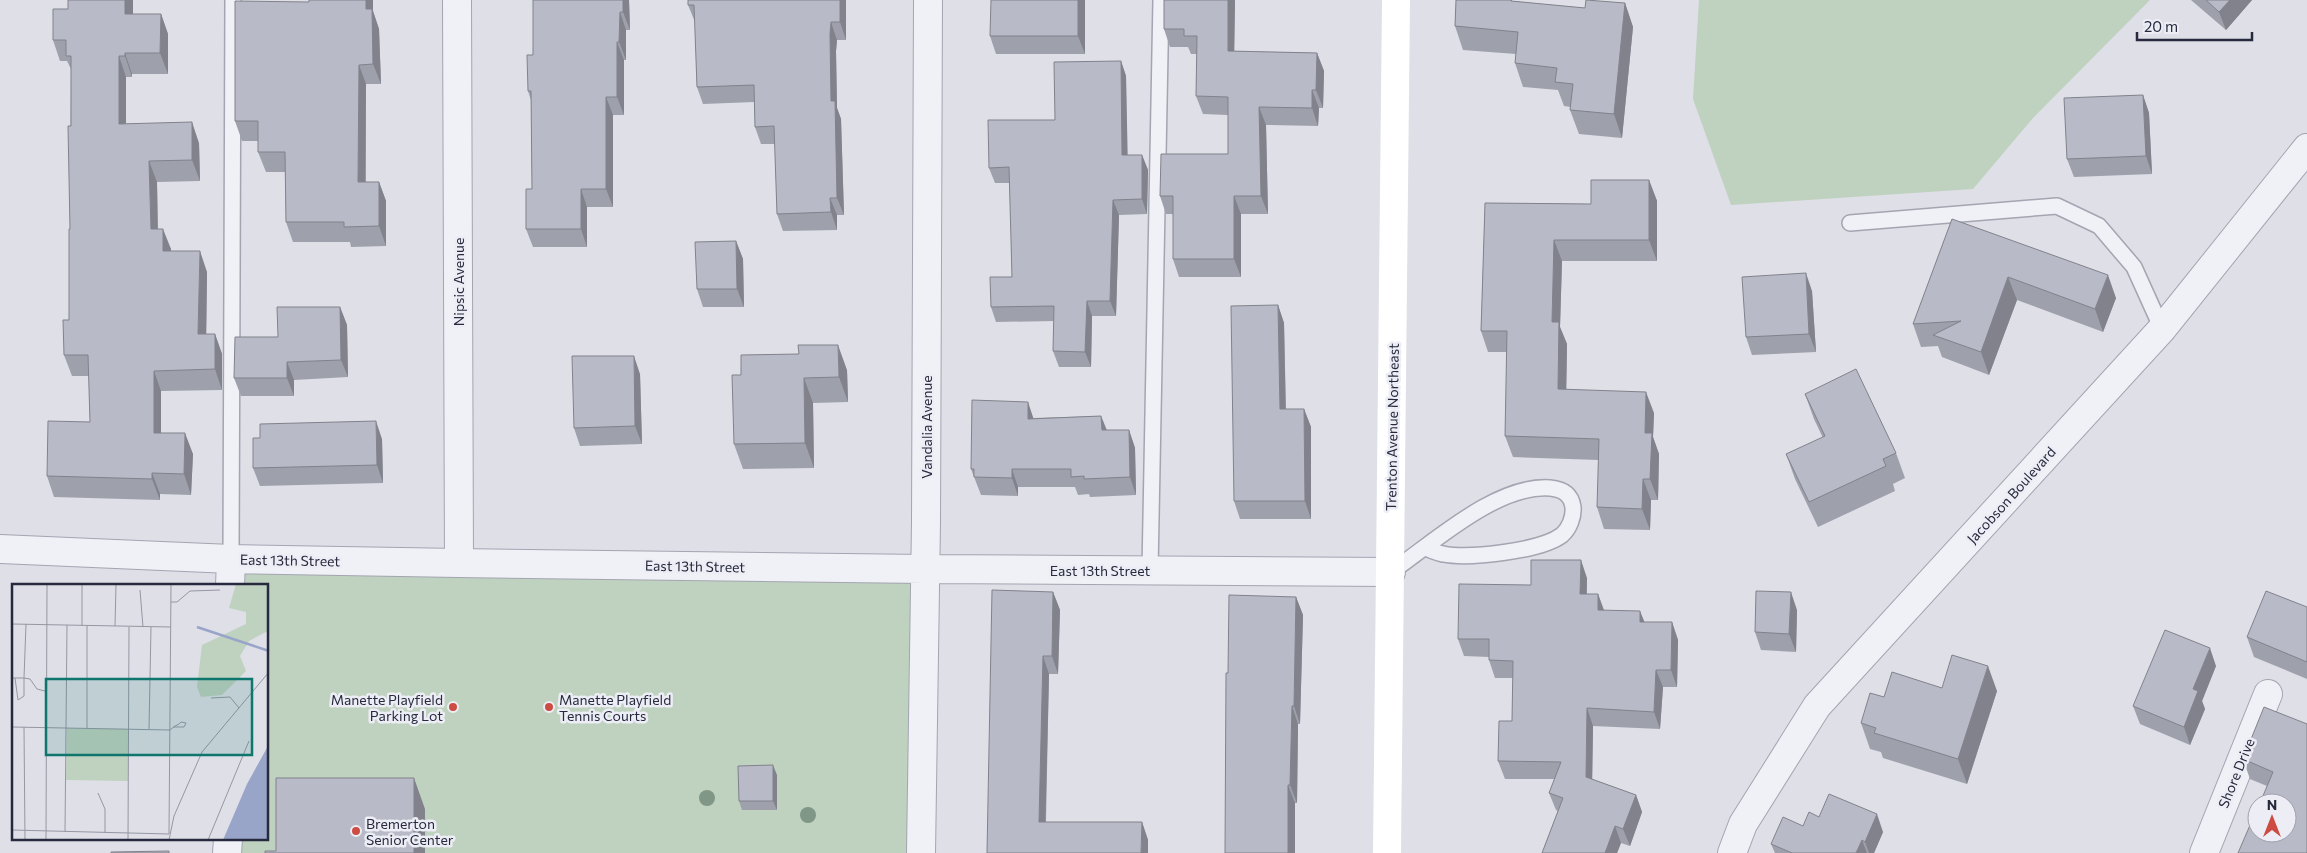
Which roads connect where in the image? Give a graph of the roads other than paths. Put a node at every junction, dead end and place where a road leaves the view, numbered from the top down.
1 (233, 0) edge
2 (457, 0) edge
3 (928, 0) edge
4 (1162, 0) edge
5 (1396, 0) edge
6 (2307, 148) edge
7 (1850, 223) dead end
8 (2162, 329) junction
9 (1425, 548) junction
10 (0, 549) edge
11 (230, 558) junction
12 (459, 563) junction
13 (925, 569) junction
14 (1150, 570) junction
15 (1391, 572) junction
16 (230, 584) edge
17 (2268, 694) dead end
18 (228, 840) edge
19 (228, 853) edge
20 (921, 853) edge
21 (1387, 853) edge
22 (1732, 853) edge
23 (2204, 853) edge

1 - 11 lane
2 - 12 street, Nipsic Avenue
3 - 13 street, Vandalia Avenue
4 - 14 lane
5 - 15 main road, Trenton Avenue Northeast
6 - 8 street, Jacobson Boulevard
7 - 8 lane
8 - 22 street, Jacobson Boulevard
9 - 9 lane
9 - 15 lane
10 - 11 street, East 13th Street
11 - 12 street, East 13th Street
11 - 16 street
12 - 13 street, East 13th Street
13 - 14 street, East 13th Street
13 - 20 street, Vandalia Avenue
14 - 15 street, East 13th Street
15 - 21 main road, Trenton Avenue Northeast
17 - 23 street, Shore Drive
18 - 19 street

